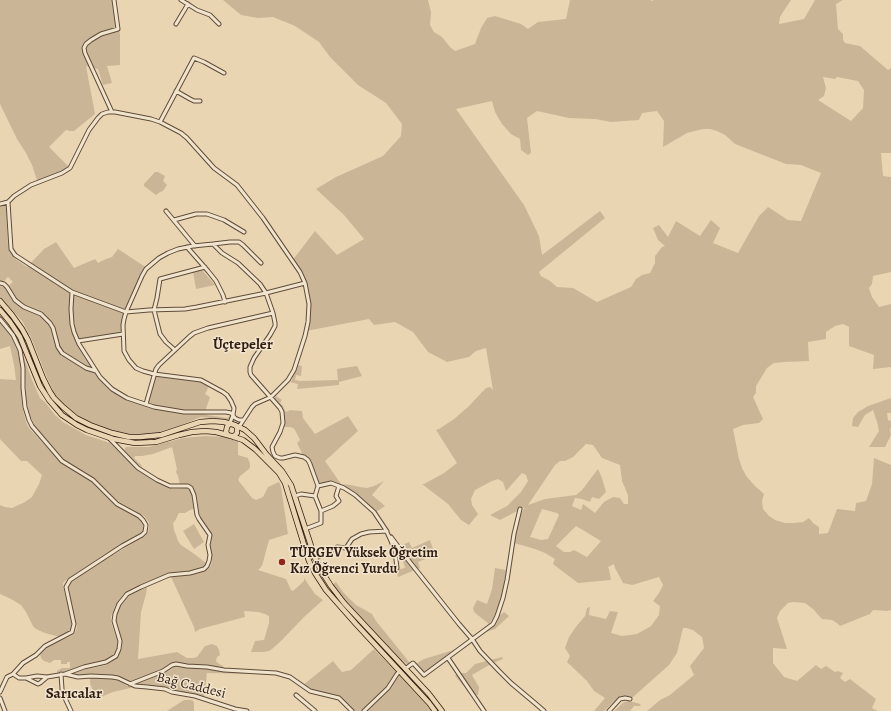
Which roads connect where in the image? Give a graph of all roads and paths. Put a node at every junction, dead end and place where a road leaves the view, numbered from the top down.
1 (114, 0) edge
2 (181, 0) edge
3 (188, 4) junction
4 (176, 24) dead end
5 (219, 24) dead end
6 (224, 73) dead end
7 (176, 91) junction
8 (200, 101) dead end
9 (112, 112) junction
10 (160, 122) junction
11 (8, 202) junction
12 (0, 204) edge
13 (166, 211) dead end
14 (174, 220) junction
15 (244, 232) dead end
16 (213, 244) junction
17 (195, 246) junction
18 (187, 247) junction
19 (261, 263) dead end
20 (204, 267) junction
21 (305, 283) junction
22 (0, 284) edge
23 (72, 292) junction
24 (266, 293) junction
25 (0, 301) edge
26 (225, 302) junction
27 (0, 310) edge
28 (154, 310) junction
29 (126, 312) junction
30 (273, 313) junction
31 (0, 319) edge
32 (123, 334) junction
33 (78, 342) junction
34 (175, 350) junction
35 (96, 371) junction
36 (154, 374) junction
37 (271, 397) junction
38 (146, 404) junction
39 (233, 415) junction
40 (243, 420) junction
41 (230, 423) junction
42 (238, 427) junction
43 (227, 434) junction
44 (108, 437) junction
45 (233, 437) junction
46 (124, 442) junction
47 (123, 452) junction
48 (272, 455) junction
49 (318, 486) junction
50 (339, 486) junction
51 (295, 496) junction
52 (315, 496) junction
53 (520, 509) dead end
54 (321, 511) junction
55 (305, 529) junction
56 (386, 530) junction
57 (315, 558) junction
58 (398, 568) dead end
59 (472, 639) junction
60 (448, 658) junction
61 (403, 670) junction
62 (13, 674) junction
63 (61, 674) junction
64 (65, 674) junction
65 (47, 677) junction
66 (26, 678) junction
67 (130, 684) junction
68 (0, 692) edge
69 (296, 695) dead end
70 (0, 698) edge
71 (630, 699) dead end
72 (5, 711) edge
73 (71, 711) edge
74 (247, 711) edge
75 (315, 711) edge
76 (352, 711) edge
77 (364, 711) edge
78 (435, 711) edge
79 (442, 711) edge
80 (484, 711) edge
81 (544, 711) edge
82 (608, 711) edge

1 - 9 street
2 - 3 street
3 - 4 street
3 - 5 street
6 - 7 street
7 - 8 street
7 - 10 street
9 - 10 street
9 - 11 street
10 - 21 street
11 - 12 street
11 - 23 street
13 - 14 street
14 - 15 street
14 - 17 street
16 - 17 street
16 - 19 street
16 - 24 street
17 - 18 street
18 - 20 street
18 - 29 street
20 - 26 street
20 - 28 street
21 - 24 street
21 - 37 street
22 - 35 street
23 - 29 street
23 - 33 street
24 - 26 street
24 - 30 street
25 - 41 main road
26 - 28 street
27 - 44 main road
28 - 29 street
28 - 34 street
29 - 32 street
30 - 34 street
30 - 37 street
31 - 62 street
32 - 33 street
32 - 36 street
33 - 35 street
34 - 36 street
35 - 38 street
36 - 38 street
36 - 39 street
37 - 40 street
37 - 48 street
38 - 39 street
39 - 40 street
39 - 41 street
40 - 42 street
41 - 42 main road
41 - 43 main road
42 - 45 main road
42 - 48 main road
43 - 45 main road
43 - 46 main road
44 - 46 main road
44 - 47 street
45 - 61 main road
46 - 47 street
47 - 64 street
48 - 49 street
48 - 51 main road
49 - 50 street
49 - 52 street
50 - 54 street
50 - 56 street
51 - 52 street
51 - 55 main road
52 - 54 street
53 - 59 street
54 - 55 street
55 - 57 main road
56 - 57 street
56 - 58 street
56 - 59 street
57 - 61 main road
59 - 60 street
59 - 81 street
60 - 61 street
60 - 80 street
61 - 77 street
61 - 78 main road
61 - 79 main road
62 - 66 street
62 - 68 street
63 - 64 street
63 - 65 street
63 - 73 street
64 - 67 street, Bağ Caddesi
65 - 66 street
65 - 66 street
67 - 74 street, Bağ Caddesi
67 - 76 street
69 - 75 street
70 - 72 street
71 - 82 street

